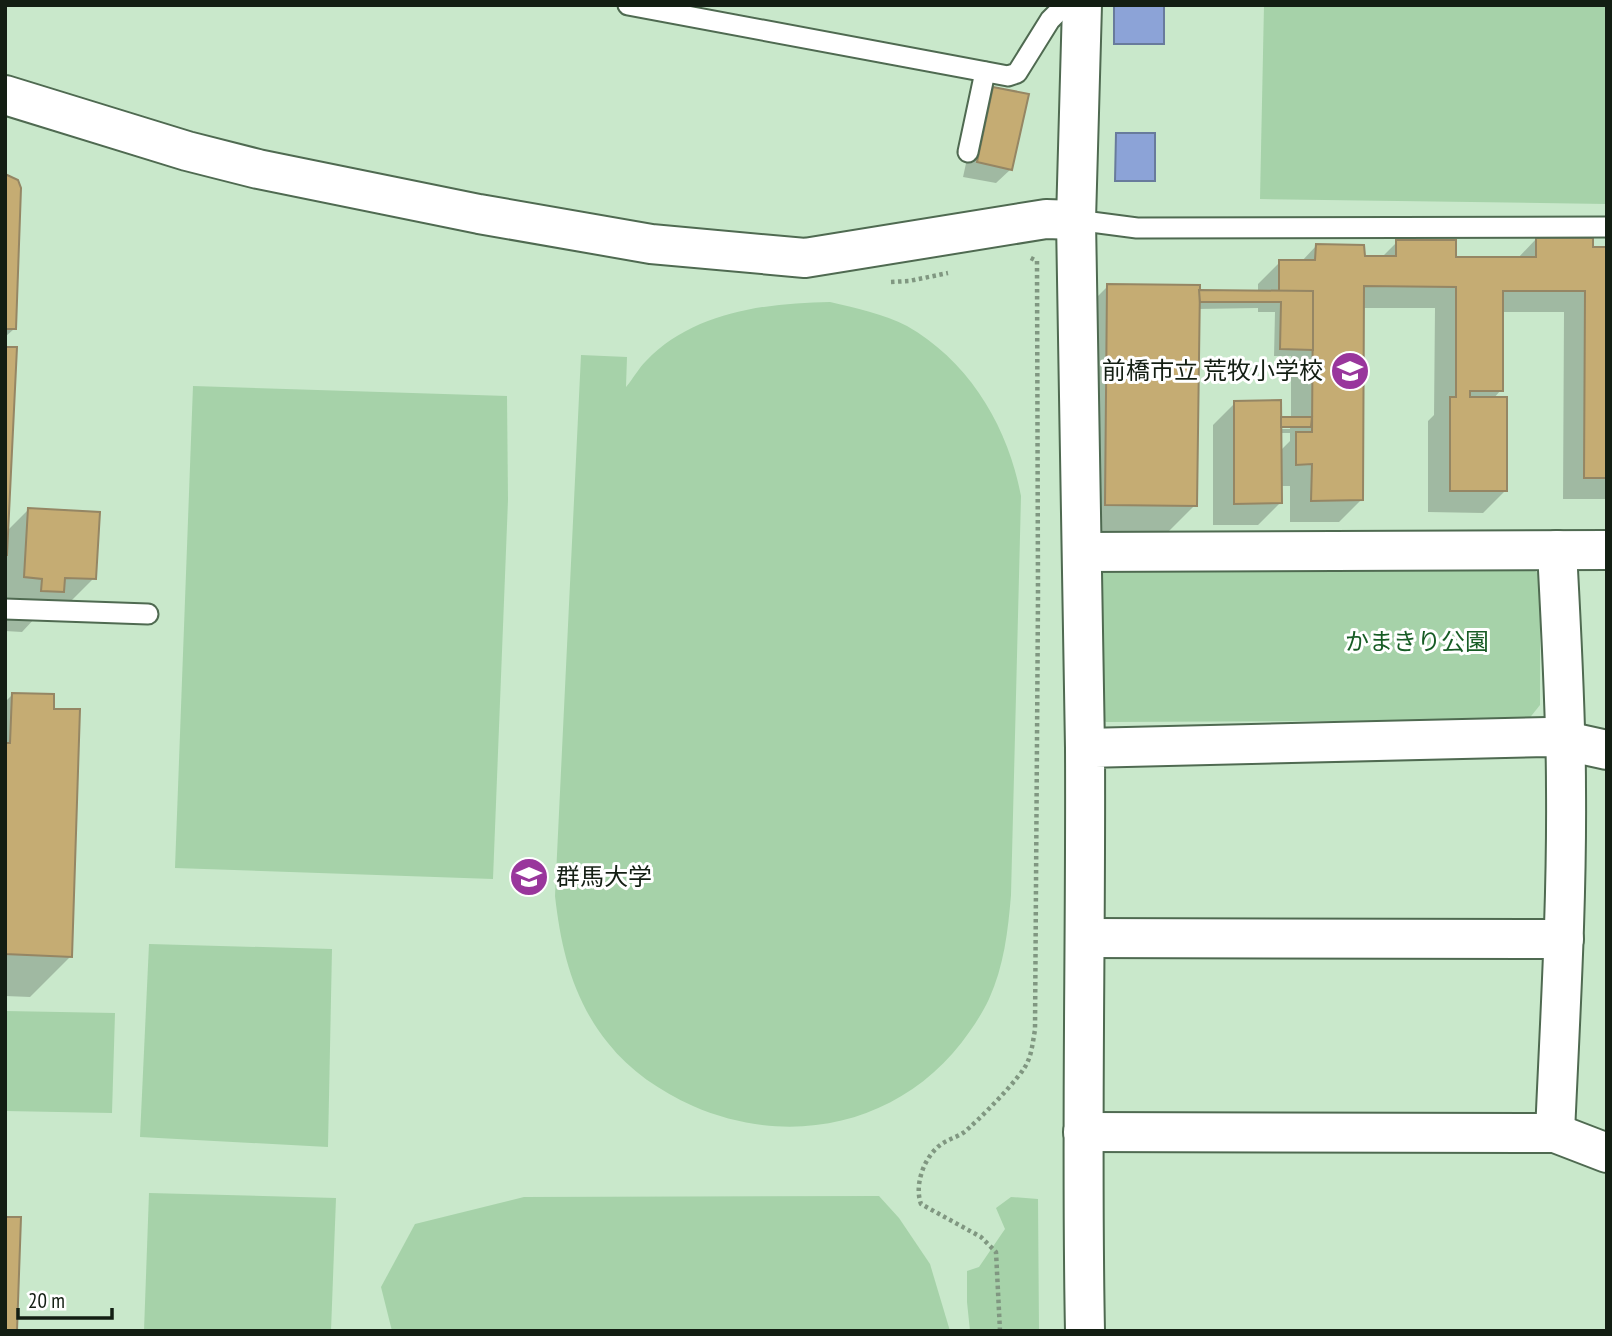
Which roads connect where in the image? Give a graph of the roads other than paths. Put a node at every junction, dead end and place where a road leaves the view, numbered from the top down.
1 (628, 5) edge
2 (1082, 7) edge
3 (985, 72) junction
4 (5, 95) edge
5 (968, 152) dead end
6 (1076, 220) junction
7 (1607, 227) edge
8 (1557, 550) junction
9 (1607, 550) edge
10 (1083, 552) junction
11 (5, 609) edge
12 (148, 614) dead end
13 (1566, 740) junction
14 (1085, 748) junction
15 (1607, 750) edge
16 (1086, 938) junction
17 (1564, 939) junction
18 (1083, 1132) junction
19 (1555, 1133) junction
20 (1607, 1153) edge
21 (1084, 1331) edge

1 - 3 lane
2 - 3 lane
2 - 6 street
3 - 5 lane
4 - 6 street
6 - 7 lane
6 - 10 street
8 - 9 street
8 - 10 street
8 - 13 street
10 - 14 street
11 - 12 lane
13 - 14 street
13 - 15 street
13 - 17 street
14 - 16 street
16 - 17 street
16 - 18 street
17 - 19 street
18 - 19 street
18 - 21 street
19 - 20 street

